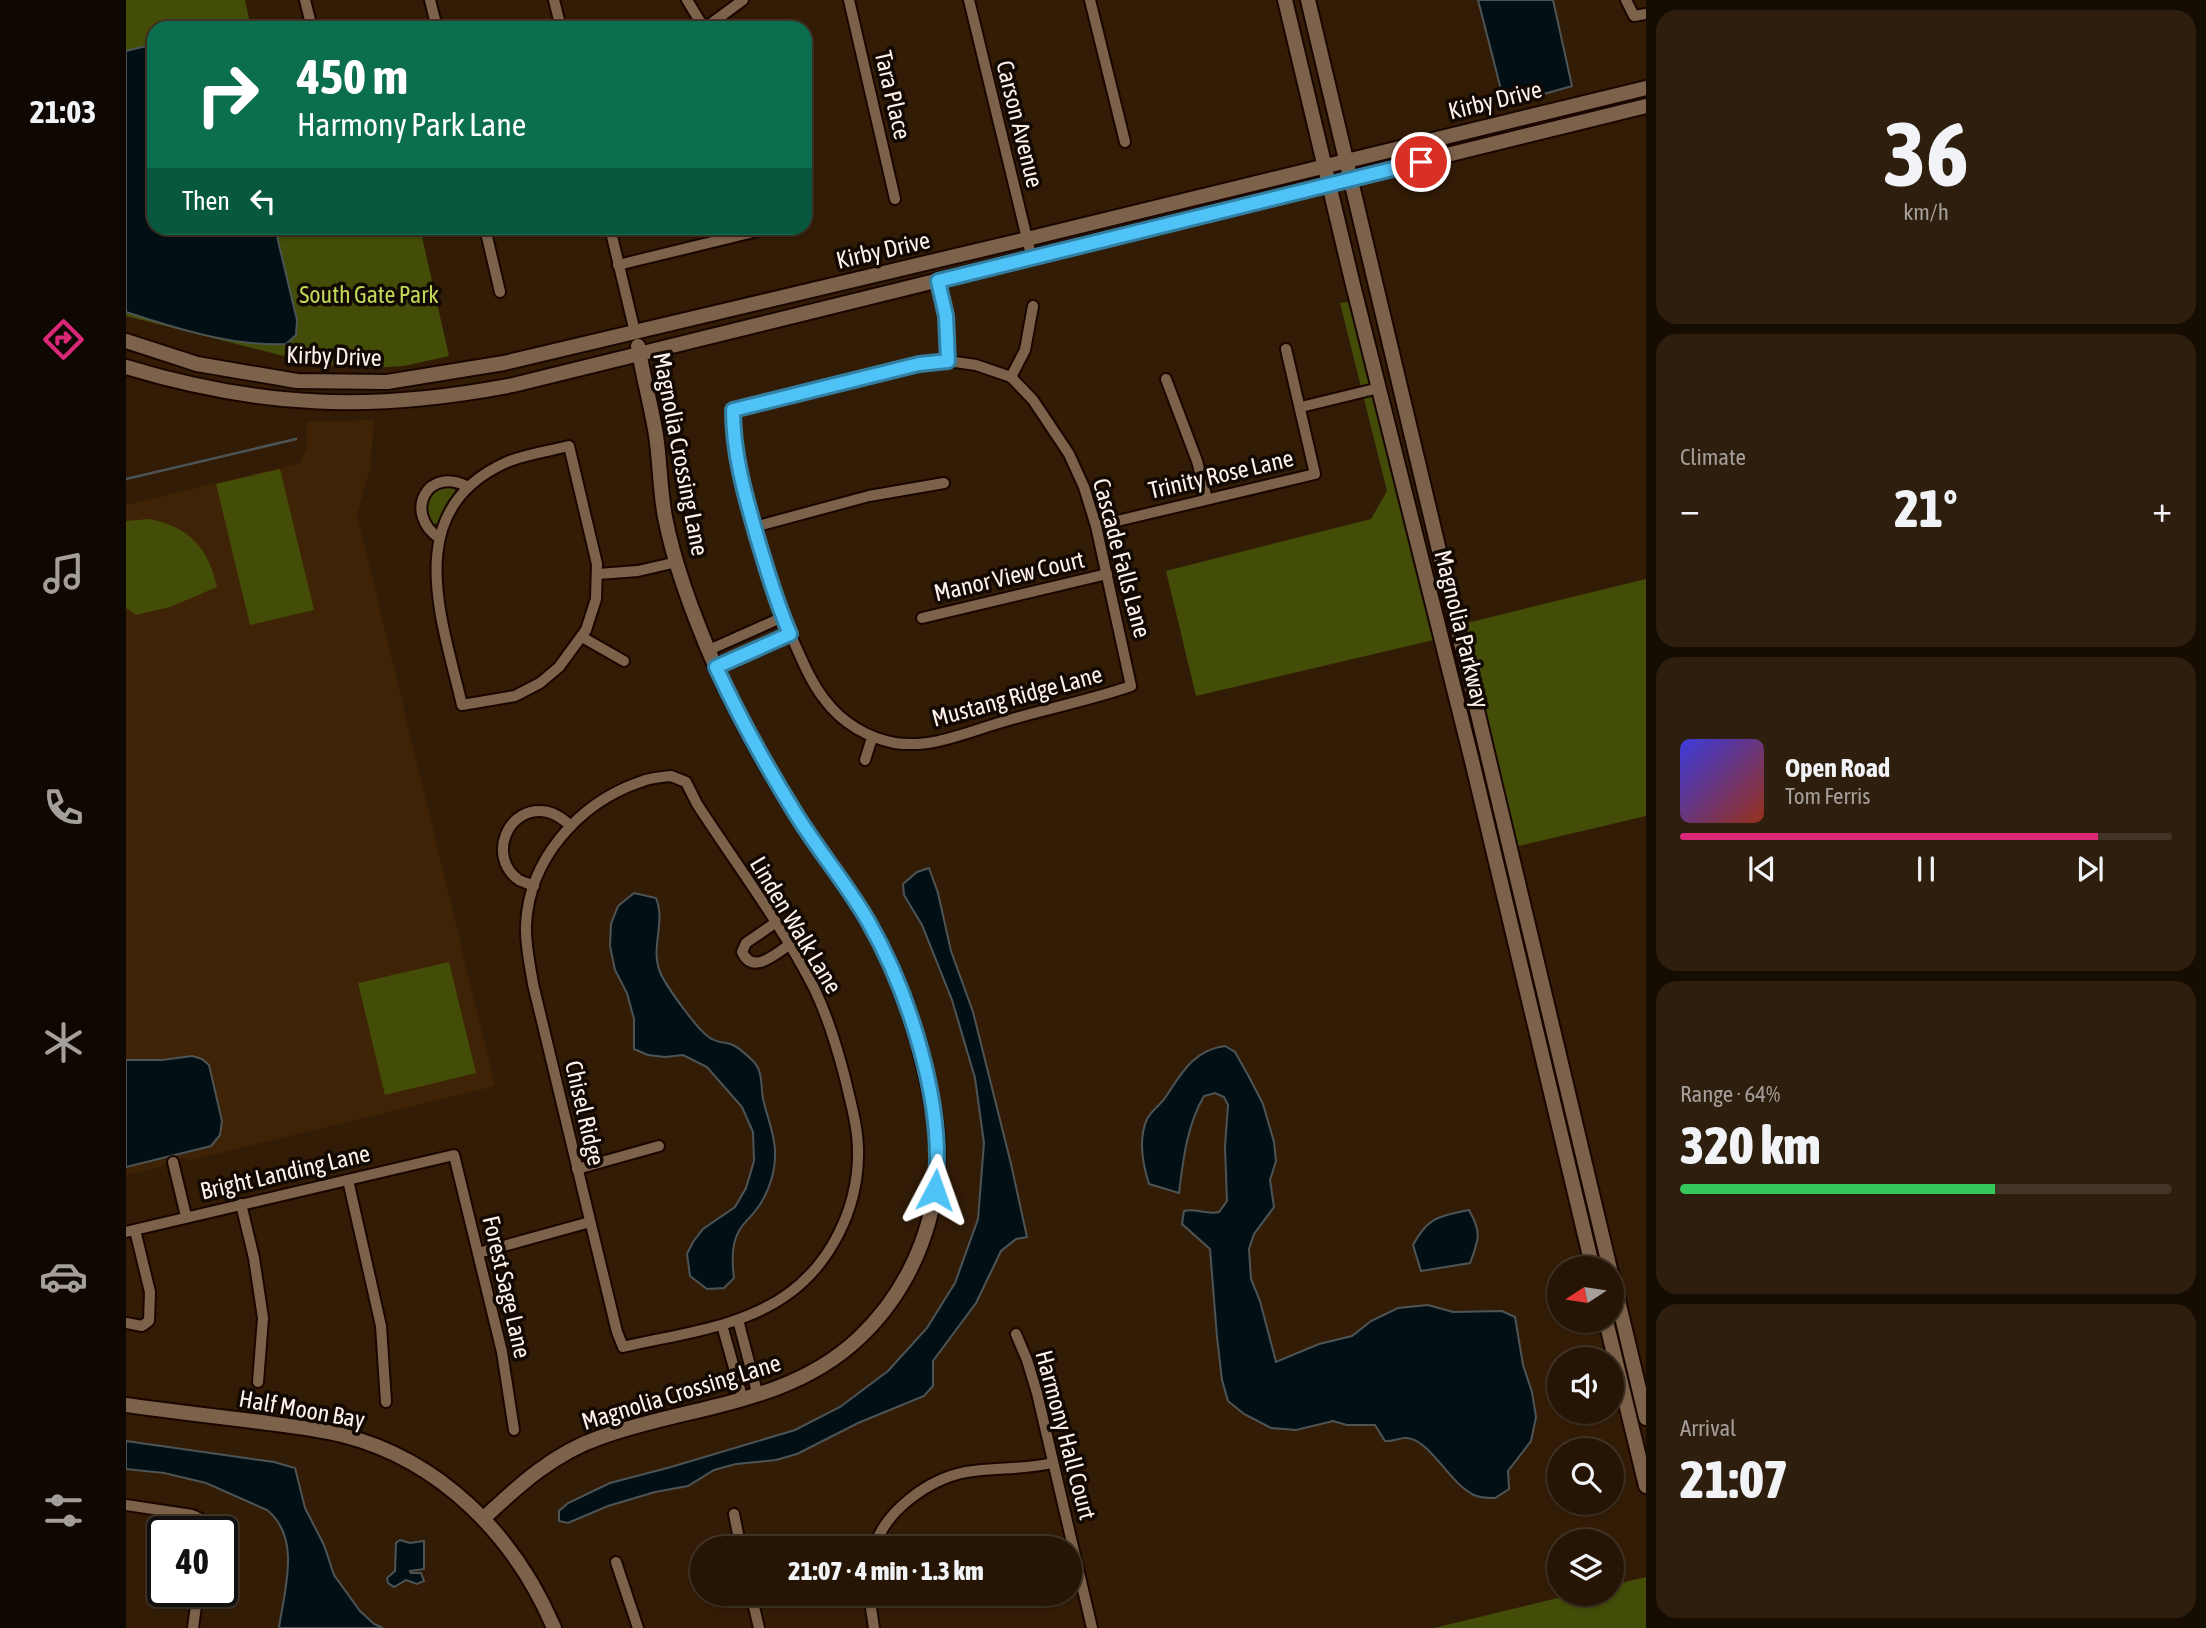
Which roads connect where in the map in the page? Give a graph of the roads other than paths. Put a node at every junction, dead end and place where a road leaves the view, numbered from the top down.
1 (305, 0) edge
2 (430, 0) edge
3 (554, 0) edge
4 (687, 0) edge
5 (744, 0) edge
6 (849, 0) edge
7 (969, 0) edge
8 (1090, 0) edge
9 (1285, 0) edge
10 (1308, 0) edge
11 (1626, 0) edge
12 (1640, 15) edge
13 (310, 21) edge
14 (435, 21) edge
15 (559, 21) edge
16 (700, 21) edge
17 (715, 21) edge
18 (1319, 43) junction
19 (1297, 47) junction
20 (1646, 88) edge
21 (1620, 94) junction
22 (1646, 106) edge
23 (1624, 112) junction
24 (1125, 142) dead end
25 (1347, 160) junction
26 (1325, 165) junction
27 (1290, 174) junction
28 (1352, 180) junction
29 (1330, 186) junction
30 (1214, 193) junction
31 (895, 199) dead end
32 (1228, 211) junction
33 (1142, 232) junction
34 (487, 235) edge
35 (612, 235) edge
36 (741, 235) edge
37 (1027, 239) junction
38 (1032, 259) junction
39 (618, 265) junction
40 (938, 281) junction
41 (500, 292) dead end
42 (1033, 306) dead end
43 (635, 332) junction
44 (126, 341) edge
45 (1286, 349) dead end
46 (639, 354) junction
47 (948, 361) junction
48 (126, 367) edge
49 (1012, 377) junction
50 (1166, 379) dead end
51 (334, 382) junction
52 (1379, 388) junction
53 (334, 404) junction
54 (1301, 407) junction
55 (944, 483) dead end
56 (468, 486) junction
57 (1425, 494) junction
58 (1207, 499) junction
59 (1096, 526) junction
60 (754, 527) junction
61 (439, 538) junction
62 (677, 562) junction
63 (598, 574) junction
64 (1107, 574) junction
65 (783, 617) junction
66 (922, 618) dead end
67 (790, 634) junction
68 (582, 637) junction
69 (709, 650) junction
70 (624, 661) dead end
71 (716, 667) junction
72 (1131, 686) joint
73 (872, 738) junction
74 (865, 760) dead end
75 (671, 776) joint
76 (571, 826) junction
77 (1495, 859) junction
78 (534, 886) junction
79 (775, 923) junction
80 (789, 945) junction
81 (1534, 949) junction
82 (659, 1146) dead end
83 (454, 1154) joint
84 (173, 1162) dead end
85 (577, 1169) junction
86 (348, 1180) junction
87 (241, 1204) junction
88 (186, 1216) junction
89 (590, 1222) junction
90 (130, 1231) edge
91 (478, 1253) junction
92 (1590, 1256) edge
93 (1607, 1256) edge
94 (738, 1320) junction
95 (126, 1323) edge
96 (722, 1325) junction
97 (1624, 1325) edge
98 (1016, 1334) dead end
99 (1609, 1334) edge
100 (622, 1347) joint
101 (258, 1382) dead end
102 (758, 1396) junction
103 (743, 1400) junction
104 (386, 1402) dead end
105 (126, 1405) edge
106 (1646, 1418) edge
107 (513, 1430) dead end
108 (1052, 1463) junction
109 (1646, 1486) edge
110 (126, 1505) edge
111 (734, 1514) dead end
112 (192, 1516) edge
113 (484, 1518) junction
114 (738, 1536) edge
115 (879, 1536) edge
116 (1066, 1536) edge
117 (616, 1562) dead end
118 (1082, 1599) edge
119 (754, 1606) edge
120 (871, 1606) edge
121 (196, 1607) edge
122 (193, 1628) edge
123 (554, 1628) edge
124 (638, 1628) edge
125 (759, 1628) edge
126 (874, 1628) edge
127 (1092, 1628) edge

1 - 13 street
2 - 14 street
3 - 15 street
4 - 16 street
5 - 17 street
6 - 31 street, Tara Place
7 - 37 street, Carson Avenue
8 - 24 street
9 - 19 main road, Magnolia Parkway
10 - 18 main road, Magnolia Parkway
11 - 12 street
18 - 19 street
18 - 25 main road, Magnolia Parkway
19 - 26 main road, Magnolia Parkway
20 - 21 main road, Kirby Drive
21 - 23 main road
21 - 25 main road, Kirby Drive
22 - 23 main road, Kirby Drive
23 - 28 main road, Kirby Drive
25 - 26 main road, Kirby Drive
25 - 28 main road, Magnolia Parkway
26 - 27 main road, Kirby Drive
26 - 29 main road, Magnolia Parkway
27 - 30 main road, Kirby Drive
27 - 32 main road
28 - 29 main road, Kirby Drive
28 - 57 main road, Magnolia Parkway
29 - 32 main road, Kirby Drive
29 - 52 main road, Magnolia Parkway
30 - 33 main road
30 - 37 main road, Kirby Drive
32 - 33 main road, Kirby Drive
33 - 38 main road, Kirby Drive
34 - 41 street
35 - 39 street
36 - 39 street
37 - 38 street, Carson Avenue
37 - 43 main road, Kirby Drive
38 - 40 main road, Kirby Drive
39 - 43 street
40 - 46 main road, Kirby Drive
40 - 47 street
42 - 49 street
43 - 46 main road, Magnolia Crossing Lane
43 - 51 main road, Kirby Drive
44 - 51 main road, Kirby Drive
45 - 54 street
46 - 53 main road, Kirby Drive
46 - 62 main road, Magnolia Crossing Lane
47 - 49 street
47 - 60 street
48 - 53 main road, Kirby Drive
49 - 59 street, Cascade Falls Lane
50 - 58 street
51 - 53 main road
52 - 54 street
52 - 57 main road
52 - 77 main road, Magnolia Parkway
54 - 58 street, Trinity Rose Lane
55 - 60 street
56 - 61 street
56 - 61 street
56 - 63 street
57 - 81 main road, Magnolia Parkway
58 - 59 street, Trinity Rose Lane
59 - 64 street, Cascade Falls Lane
60 - 65 street
61 - 68 street
62 - 63 street
62 - 69 main road, Magnolia Crossing Lane
63 - 68 street
64 - 66 street, Manor View Court
64 - 72 street, Cascade Falls Lane
65 - 67 street
65 - 69 street
67 - 71 street
67 - 73 street
68 - 70 street
69 - 71 main road, Magnolia Crossing Lane
71 - 102 main road, Magnolia Crossing Lane
72 - 73 street, Mustang Ridge Lane
73 - 74 street
75 - 76 street, Chisel Ridge
75 - 79 street, Linden Walk Lane
76 - 78 street, Chisel Ridge
76 - 78 street
77 - 81 main road
77 - 92 main road, Magnolia Parkway
78 - 85 street, Chisel Ridge
79 - 80 street, Linden Walk Lane
79 - 80 street
80 - 94 street, Linden Walk Lane
81 - 93 main road, Magnolia Parkway
82 - 85 street
83 - 86 street, Bright Landing Lane
83 - 91 street, Forest Sage Lane
84 - 88 street
85 - 89 street, Chisel Ridge
86 - 87 street, Bright Landing Lane
86 - 104 street
87 - 88 street, Bright Landing Lane
87 - 101 street
88 - 90 street, Bright Landing Lane
89 - 91 street
89 - 100 street, Chisel Ridge
90 - 95 street
91 - 107 street, Forest Sage Lane
94 - 96 street, Linden Walk Lane
94 - 102 street
96 - 100 street, Linden Walk Lane
96 - 103 street
97 - 106 main road
98 - 108 street, Harmony Hall Court
99 - 109 main road
102 - 103 main road, Magnolia Crossing Lane
103 - 113 main road, Magnolia Crossing Lane
105 - 113 main road, Half Moon Bay
108 - 115 street
108 - 116 street, Harmony Hall Court
110 - 112 street
111 - 114 street
113 - 123 main road, Half Moon Bay
117 - 124 street
118 - 127 street, Harmony Hall Court
119 - 125 street
120 - 126 street
121 - 122 street

